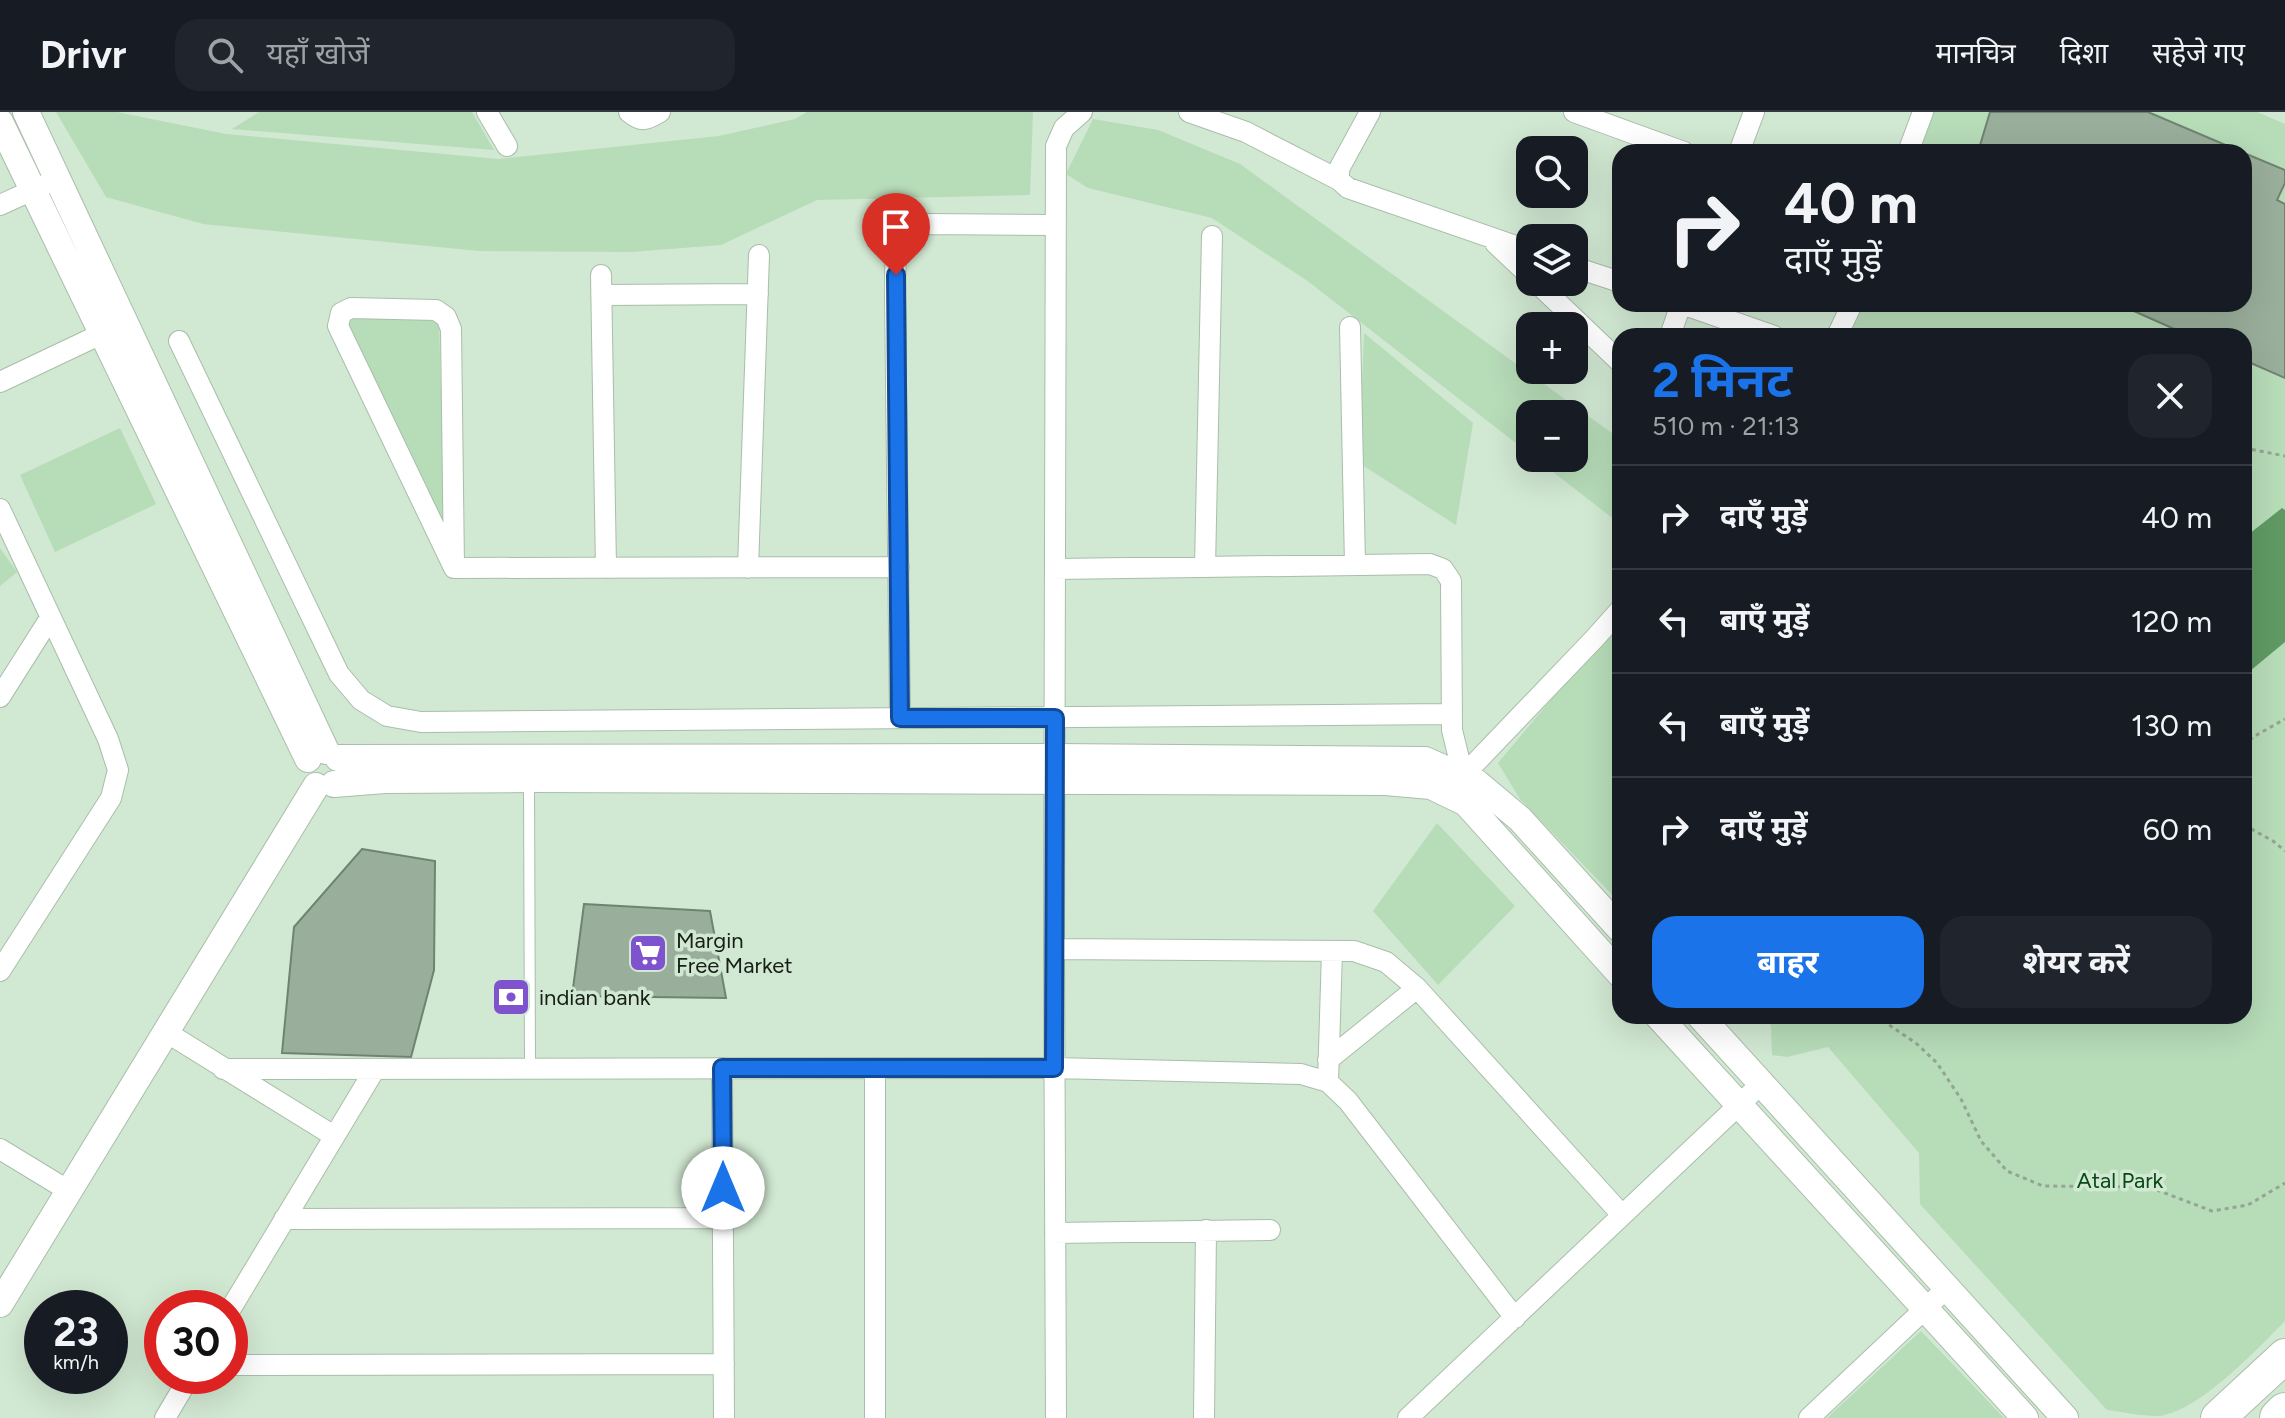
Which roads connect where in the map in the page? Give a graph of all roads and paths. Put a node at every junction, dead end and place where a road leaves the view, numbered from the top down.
1 (26, 112) edge
2 (487, 112) edge
3 (629, 112) edge
4 (660, 112) edge
5 (1081, 112) edge
6 (1189, 112) edge
7 (1370, 112) edge
8 (1574, 112) edge
9 (1754, 112) edge
10 (1923, 112) edge
11 (0, 122) edge
12 (1662, 144) edge
13 (1742, 144) edge
14 (1911, 144) edge
15 (507, 146) dead end
16 (57, 179) junction
17 (1339, 180) junction
18 (33, 190) junction
19 (0, 205) edge
20 (1055, 225) junction
21 (1212, 236) dead end
22 (1490, 238) junction
23 (1516, 246) edge
24 (759, 255) dead end
25 (1516, 263) edge
26 (1588, 272) edge
27 (1612, 279) edge
28 (758, 294) junction
29 (1551, 296) edge
30 (1705, 312) edge
31 (1350, 327) dead end
32 (113, 328) junction
33 (1751, 328) edge
34 (179, 341) dead end
35 (1612, 354) edge
36 (0, 382) edge
37 (2252, 450) edge
38 (2285, 456) edge
39 (0, 509) edge
40 (1355, 565) junction
41 (899, 567) junction
42 (1205, 567) junction
43 (454, 568) junction
44 (606, 568) junction
45 (748, 568) junction
46 (1055, 569) junction
47 (50, 618) junction
48 (1612, 619) edge
49 (0, 697) edge
50 (1451, 714) junction
51 (900, 718) junction
52 (1055, 718) junction
53 (2285, 719) edge
54 (2252, 738) edge
55 (325, 767) junction
56 (529, 769) junction
57 (1055, 769) junction
58 (1455, 785) junction
59 (2252, 829) edge
60 (2285, 851) edge
61 (1612, 920) edge
62 (1054, 949) junction
63 (1332, 951) junction
64 (1612, 965) edge
65 (0, 971) edge
66 (1417, 988) junction
67 (1665, 1024) edge
68 (1707, 1024) edge
69 (1888, 1024) edge
70 (166, 1032) junction
71 (1328, 1060) junction
72 (722, 1068) junction
73 (875, 1068) junction
74 (1054, 1068) junction
75 (223, 1069) junction
76 (375, 1069) junction
77 (530, 1069) junction
78 (1328, 1082) junction
79 (1761, 1084) junction
80 (1739, 1104) junction
81 (334, 1136) junction
82 (0, 1149) edge
83 (2285, 1183) edge
84 (69, 1191) junction
85 (1622, 1215) junction
86 (723, 1218) junction
87 (284, 1219) junction
88 (1206, 1230) junction
89 (1270, 1230) dead end
90 (1055, 1233) junction
91 (1947, 1288) junction
92 (242, 1290) edge
93 (0, 1304) edge
94 (1925, 1309) junction
95 (1515, 1318) junction
96 (2285, 1356) edge
97 (724, 1364) junction
98 (248, 1365) edge
99 (179, 1394) edge
100 (2285, 1412) edge
101 (165, 1418) edge
102 (724, 1418) edge
103 (875, 1418) edge
104 (1056, 1418) edge
105 (1204, 1418) edge
106 (1408, 1418) edge
107 (1809, 1418) edge
108 (2025, 1418) edge
109 (2065, 1418) edge
110 (2218, 1418) edge
111 (2279, 1418) edge

1 - 16 street
2 - 15 street
3 - 4 street
5 - 20 street
6 - 17 street
7 - 17 street
8 - 12 street
9 - 13 street
10 - 14 street
11 - 18 street
16 - 18 street
16 - 32 street
17 - 22 street
18 - 19 street
18 - 32 street
20 - 41 street
20 - 46 street
21 - 42 street
22 - 23 street
22 - 25 street
24 - 28 street
26 - 27 street
28 - 44 street
28 - 45 street
29 - 35 street
30 - 33 street
31 - 40 street
32 - 36 street
32 - 55 street
34 - 51 street
37 - 38 path
39 - 47 street
40 - 42 street
40 - 50 street
41 - 45 street
41 - 51 street
42 - 46 street
43 - 43 street
43 - 44 street
44 - 45 street
46 - 52 street
47 - 49 street
47 - 65 street
48 - 58 street
50 - 52 street
50 - 58 street
51 - 52 street
52 - 57 street
53 - 54 path
55 - 56 street
55 - 70 street
56 - 57 street
56 - 77 lane
57 - 58 street
57 - 62 street
58 - 61 street
58 - 64 street
59 - 60 path
62 - 63 street
62 - 74 street
63 - 66 street
63 - 71 street
66 - 71 street
66 - 85 street
67 - 80 street
68 - 79 street
69 - 83 path
70 - 75 street
70 - 84 street
71 - 78 street
72 - 73 street
72 - 77 street
72 - 86 street
73 - 74 street
73 - 103 street
74 - 78 street
74 - 90 street
75 - 76 street
75 - 81 street
76 - 77 street
76 - 81 street
78 - 95 street
79 - 80 street
79 - 91 street
80 - 85 street
80 - 94 street
81 - 87 street
82 - 84 street
84 - 93 street
85 - 95 street
86 - 87 street
86 - 97 street
87 - 92 street
88 - 89 street
88 - 90 street
88 - 105 street
90 - 104 street
91 - 94 street
91 - 109 street
94 - 107 street
94 - 108 street
95 - 106 street
96 - 110 main road
97 - 98 street
97 - 102 street
99 - 101 street
100 - 111 highway

